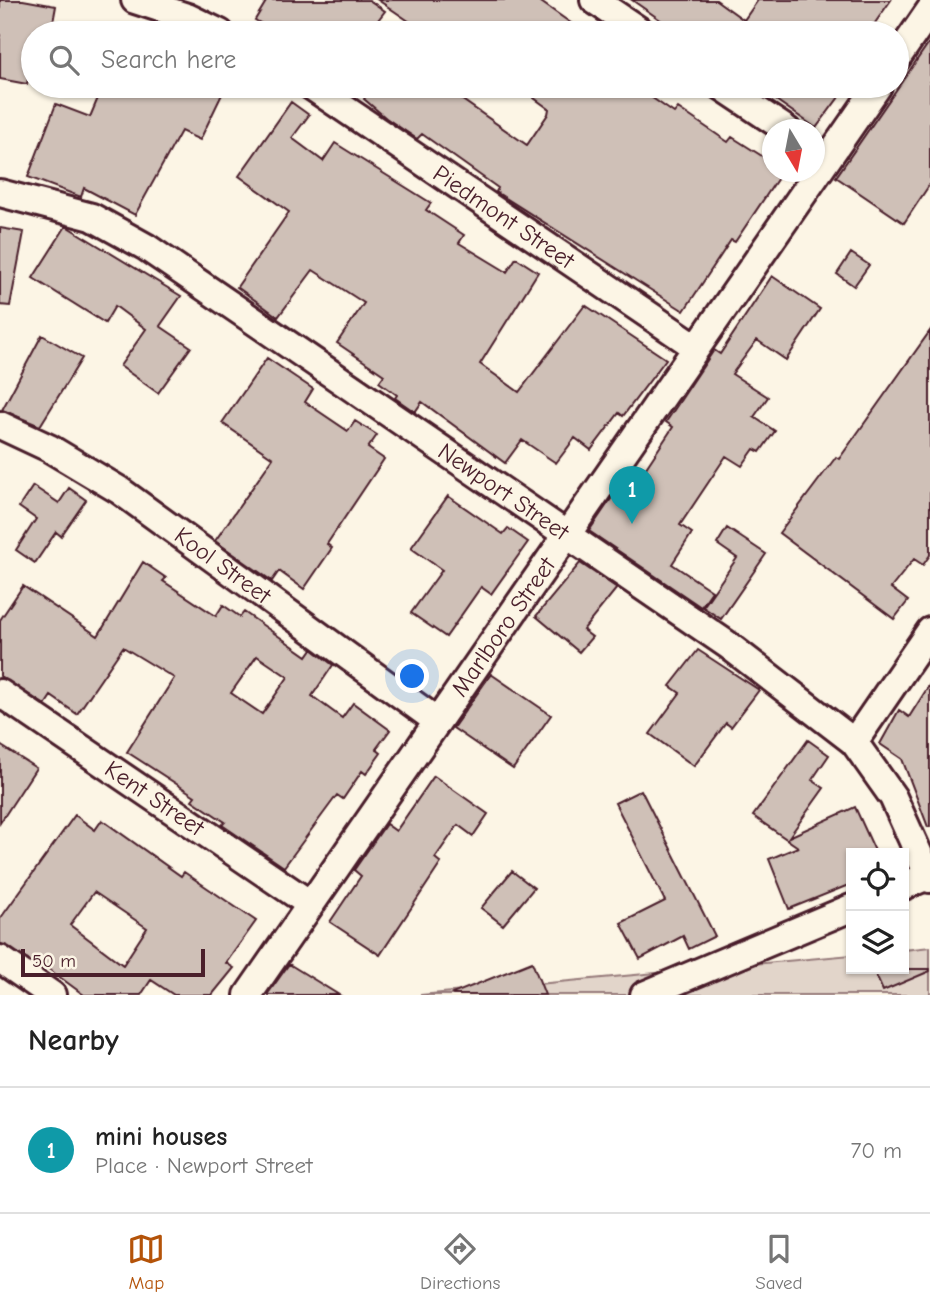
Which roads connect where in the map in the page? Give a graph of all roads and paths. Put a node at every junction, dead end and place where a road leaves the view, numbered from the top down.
1 (135, 0) edge
2 (593, 0) edge
3 (930, 10) edge
4 (195, 21) edge
5 (625, 21) edge
6 (909, 41) edge
7 (330, 98) edge
8 (740, 98) edge
9 (868, 98) edge
10 (771, 119) edge
11 (825, 148) edge
12 (802, 182) edge
13 (0, 193) edge
14 (696, 347) junction
15 (0, 425) edge
16 (566, 534) junction
17 (930, 631) edge
18 (0, 693) edge
19 (437, 721) junction
20 (854, 742) junction
21 (930, 877) edge
22 (909, 884) edge
23 (310, 904) junction
24 (846, 910) edge
25 (0, 959) edge
26 (52, 995) edge
27 (248, 995) edge
28 (644, 995) edge

1 - 4 street
2 - 5 street
3 - 6 street
7 - 14 street, Piedmont Street
8 - 10 street
9 - 11 street, Marlboro Street
12 - 14 street, Marlboro Street
13 - 16 street, Newport Street
14 - 16 street, Marlboro Street
15 - 19 street, Kool Street
16 - 19 street, Marlboro Street
16 - 20 street, Newport Street
17 - 20 street
18 - 23 street, Kent Street
19 - 23 street, Marlboro Street
20 - 21 street, Newport Street
21 - 22 street
23 - 27 street, Marlboro Street
24 - 28 street
25 - 26 street

